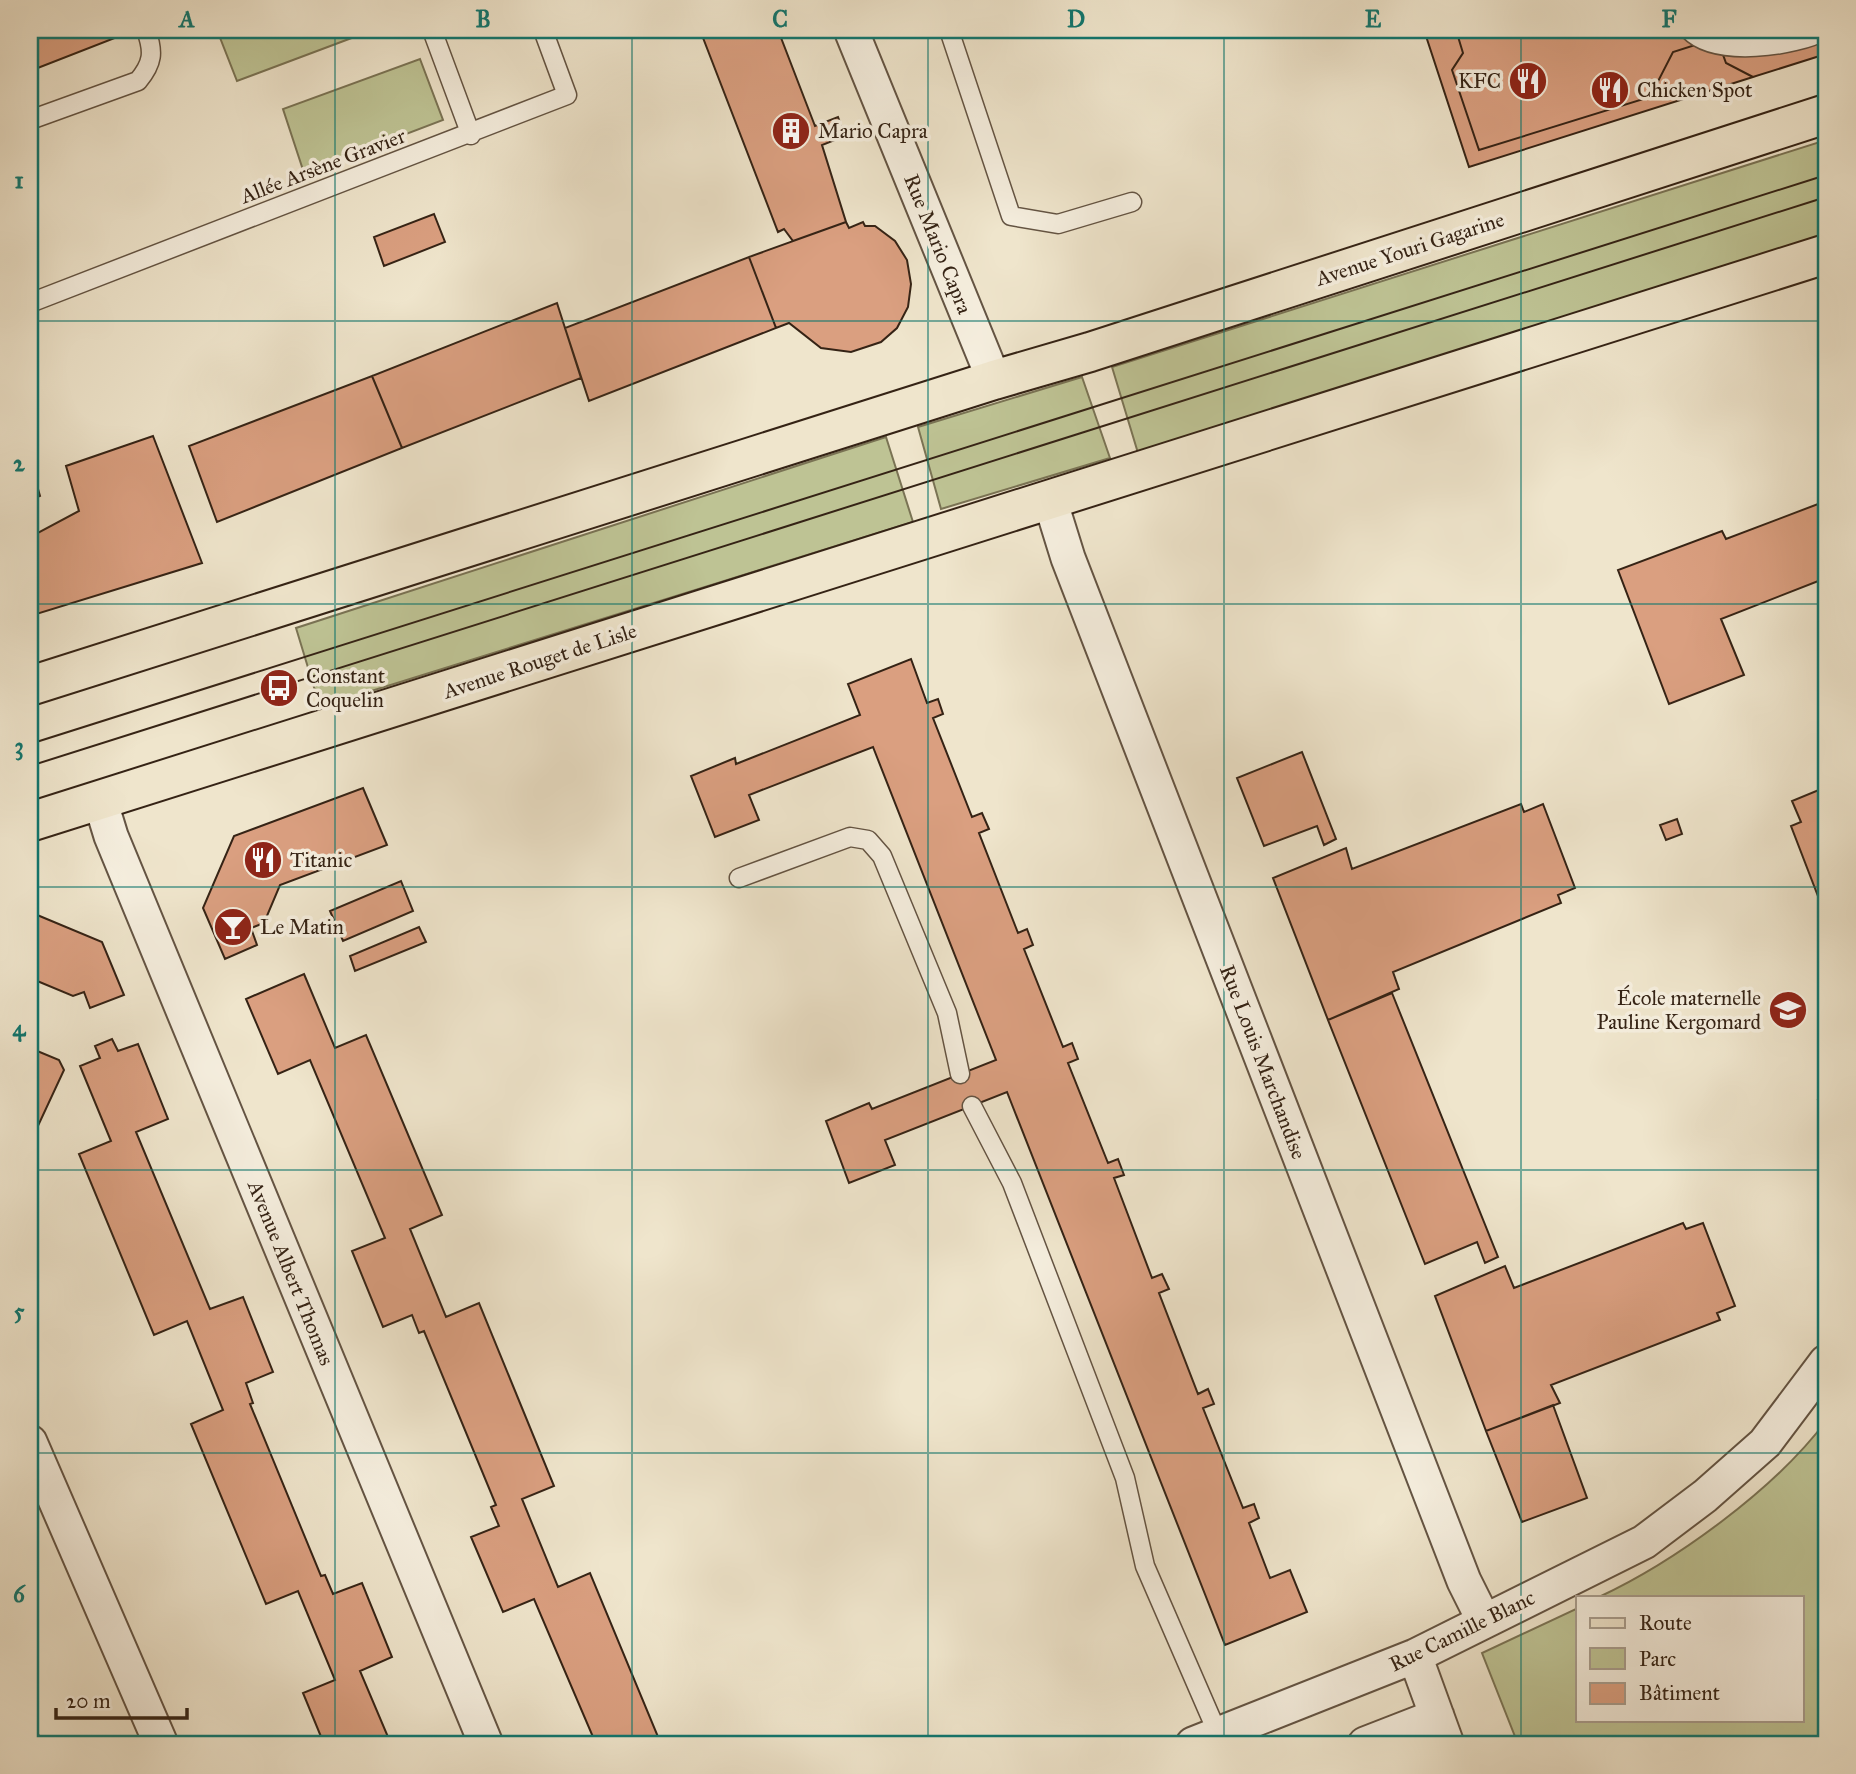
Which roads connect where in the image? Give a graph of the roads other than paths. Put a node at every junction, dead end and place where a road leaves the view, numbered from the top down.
1 (146, 30) edge
2 (432, 30) edge
3 (543, 30) edge
4 (851, 30) edge
5 (949, 30) edge
6 (1689, 30) edge
7 (1826, 30) edge
8 (1826, 114) edge
9 (30, 120) edge
10 (471, 135) junction
11 (1132, 202) dead end
12 (1826, 254) edge
13 (30, 303) edge
14 (994, 380) junction
15 (1050, 500) junction
16 (30, 686) edge
17 (100, 800) junction
18 (30, 822) edge
19 (739, 878) dead end
20 (960, 1074) dead end
21 (972, 1106) dead end
22 (1826, 1362) edge
23 (30, 1442) edge
24 (1484, 1621) junction
25 (1415, 1656) junction
26 (1442, 1730) edge
27 (30, 1739) edge
28 (1206, 1739) edge
29 (32, 1744) edge
30 (161, 1744) edge
31 (485, 1744) edge
32 (1365, 1744) edge

1 - 9 lane
2 - 10 lane
3 - 10 lane, Allée Arsène Gravier
4 - 14 street, Rue Mario Capra
5 - 11 lane
6 - 7 lane
8 - 14 main road, Avenue Youri Gagarine
10 - 13 lane, Allée Arsène Gravier
12 - 15 main road
14 - 16 main road
15 - 17 main road, Avenue Rouget de Lisle
15 - 24 street, Rue Louis Marchandise
17 - 18 main road, Avenue Rouget de Lisle
17 - 31 street, Avenue Albert Thomas
19 - 20 lane
21 - 28 lane
22 - 24 street, Rue Camille Blanc
23 - 30 street
24 - 25 street, Rue Camille Blanc
25 - 26 street
25 - 28 street, Rue Camille Blanc
26 - 32 street
27 - 29 lane

